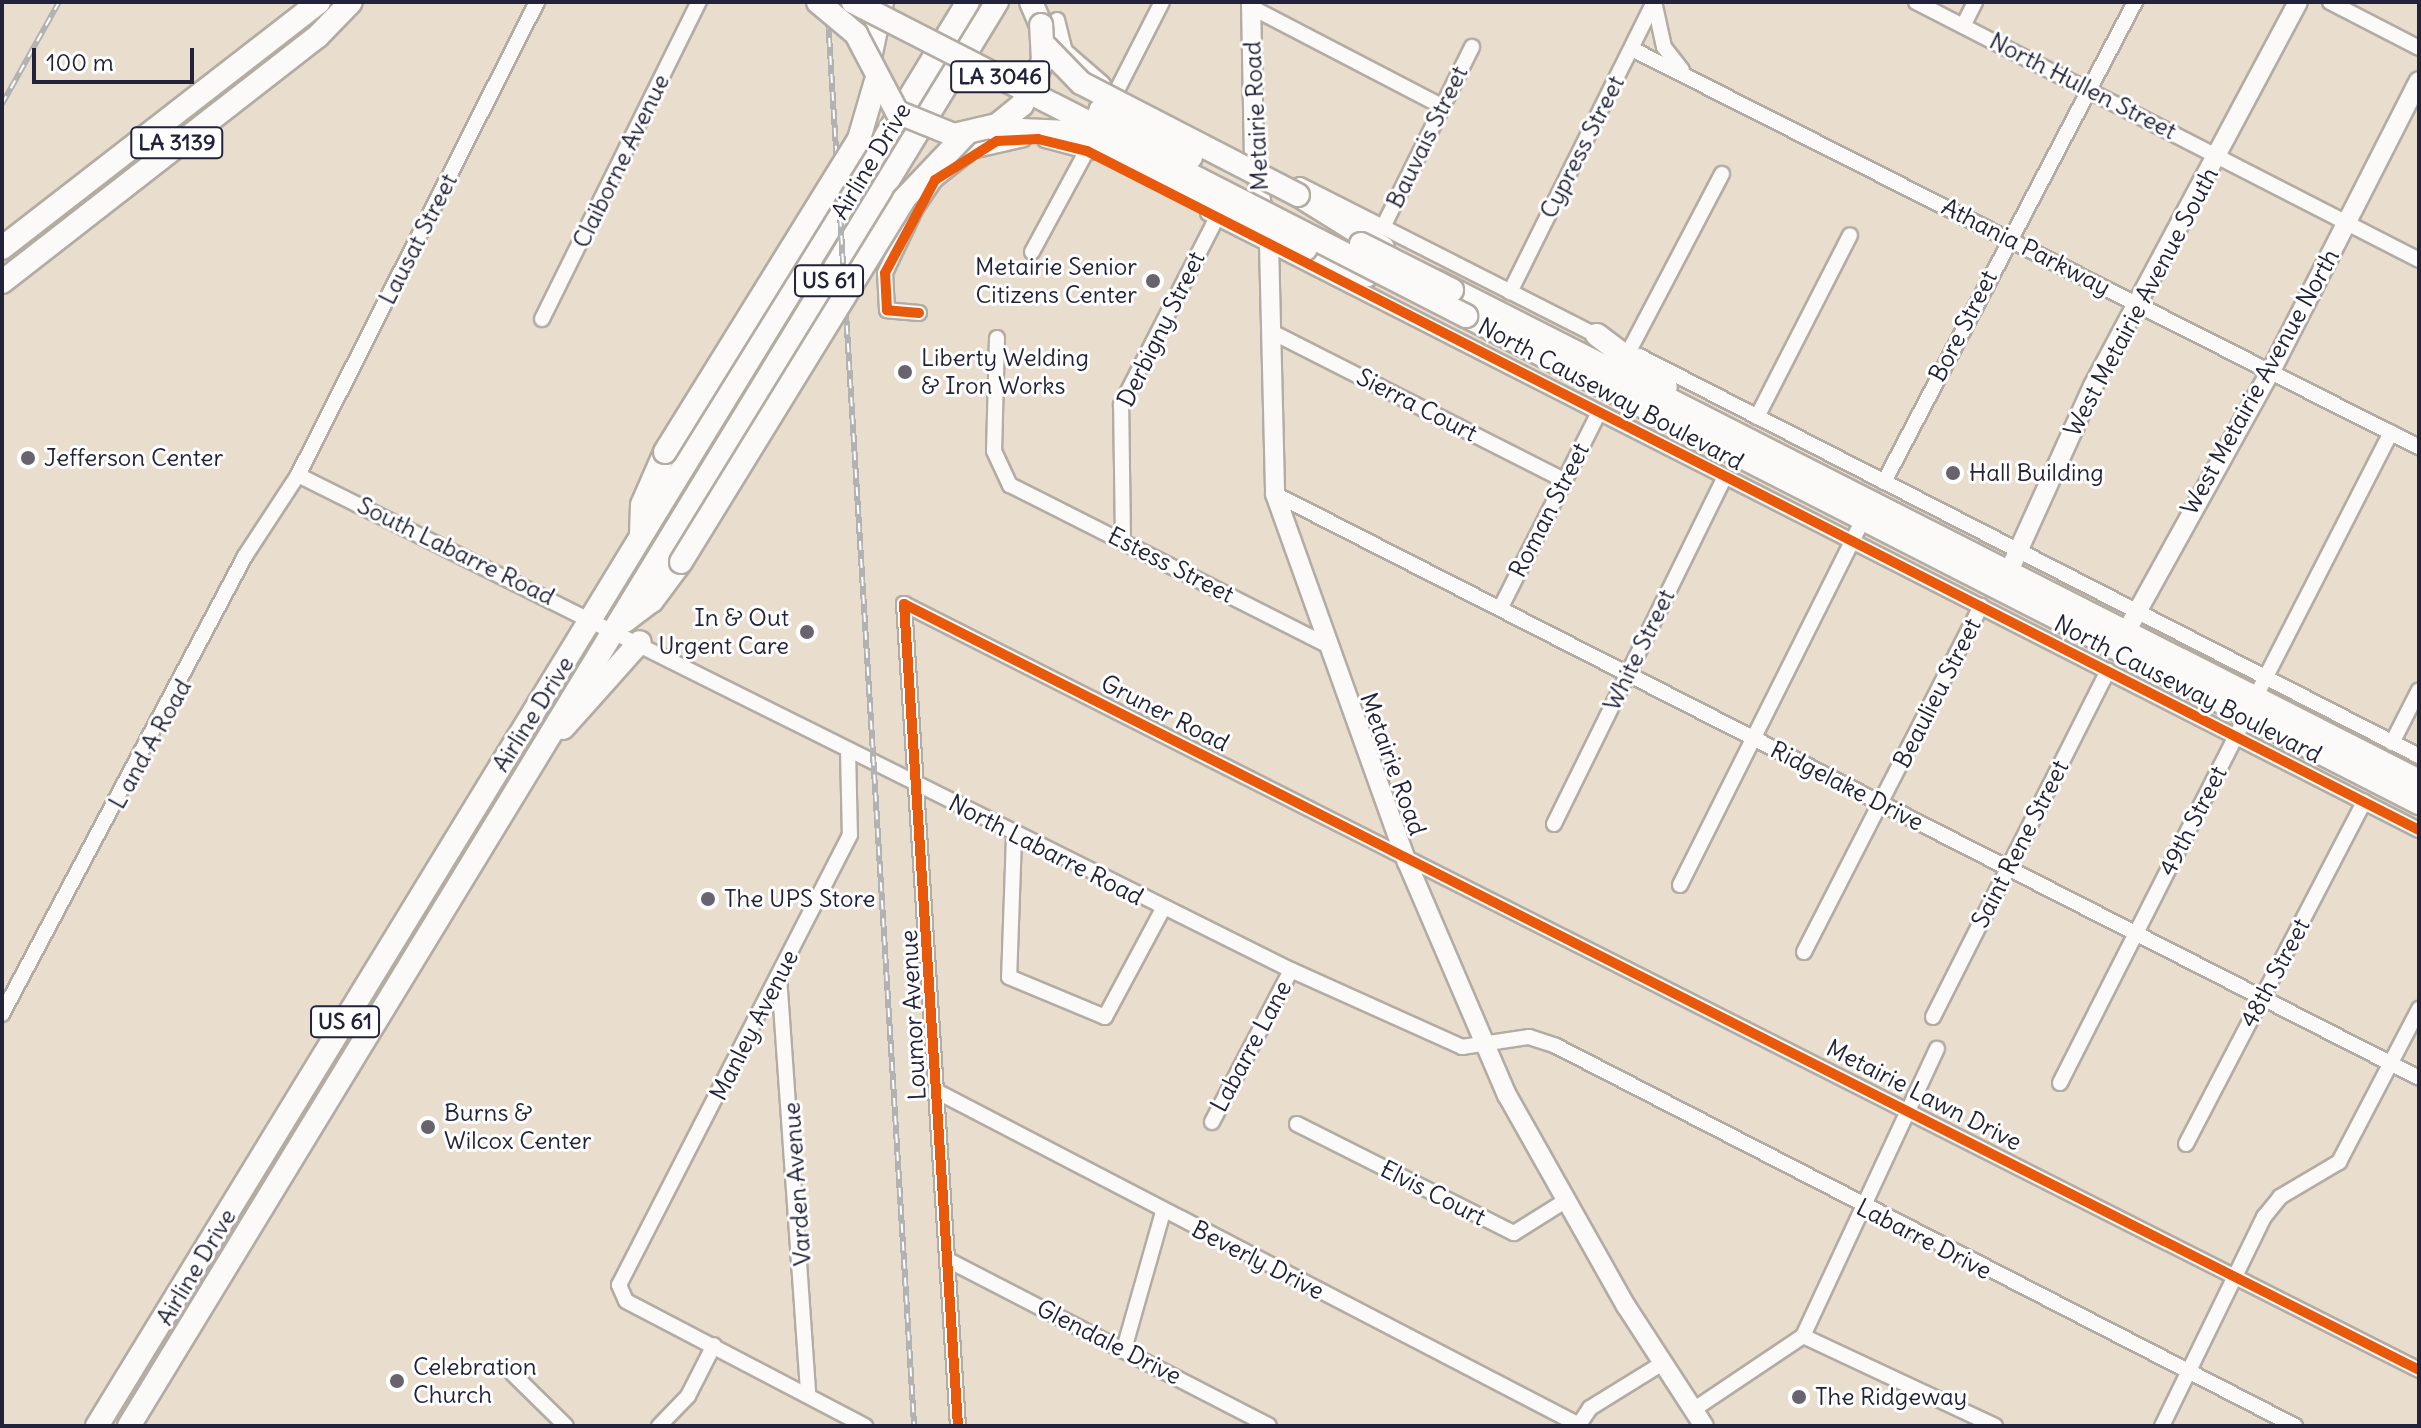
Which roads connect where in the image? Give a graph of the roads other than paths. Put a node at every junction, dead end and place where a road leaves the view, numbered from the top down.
1 (319, 2) edge
2 (351, 2) edge
3 (537, 2) edge
4 (699, 2) edge
5 (818, 2) edge
6 (853, 2) edge
7 (883, 2) edge
8 (968, 2) edge
9 (997, 2) edge
10 (1031, 2) edge
11 (1162, 2) edge
12 (1655, 2) edge
13 (1916, 2) edge
14 (1975, 2) edge
15 (2135, 2) edge
16 (2298, 2) edge
17 (2330, 2) edge
18 (1251, 4) edge
19 (1046, 23) edge
20 (1963, 26) junction
21 (1472, 47) dead end
22 (2419, 48) edge
23 (1632, 49) junction
24 (870, 58) junction
25 (1685, 73) junction
26 (876, 81) junction
27 (2419, 81) edge
28 (2090, 88) junction
29 (1116, 91) junction
30 (1441, 106) junction
31 (974, 133) junction
32 (1087, 151) junction
33 (2219, 154) junction
34 (1254, 162) junction
35 (1722, 174) dead end
36 (1217, 217) junction
37 (2346, 223) junction
38 (1383, 227) junction
39 (1850, 235) dead end
40 (2010, 238) junction
41 (1269, 244) junction
42 (2, 248) edge
43 (1032, 252) dead end
44 (2419, 260) edge
45 (2, 282) edge
46 (1510, 292) junction
47 (1449, 298) junction
48 (2138, 303) junction
49 (1470, 308) junction
50 (919, 313) dead end
51 (542, 319) dead end
52 (1270, 331) junction
53 (1597, 335) junction
54 (997, 338) dead end
55 (1629, 351) junction
56 (2272, 369) junction
57 (1689, 410) junction
58 (1598, 414) junction
59 (1757, 417) junction
60 (2391, 432) junction
61 (2419, 447) edge
62 (298, 475) junction
63 (1725, 477) junction
64 (1564, 480) junction
65 (1884, 482) junction
66 (1275, 494) junction
67 (1868, 511) junction
68 (641, 537) junction
69 (1123, 540) junction
70 (1853, 541) junction
71 (2015, 548) junction
72 (2005, 571) junction
73 (2022, 600) junction
74 (904, 604) joint
75 (1981, 606) junction
76 (1501, 607) junction
77 (2138, 611) junction
78 (593, 618) junction
79 (2074, 627) junction
80 (615, 629) junction
81 (2126, 632) junction
82 (640, 642) junction
83 (1331, 647) junction
84 (2108, 671) junction
85 (1627, 674) junction
86 (2267, 677) junction
87 (2419, 690) edge
88 (2247, 716) junction
89 (549, 737) junction
90 (1754, 739) junction
91 (2392, 743) junction
92 (848, 750) junction
93 (2419, 756) edge
94 (2419, 781) edge
95 (911, 782) junction
96 (2364, 802) junction
97 (1881, 803) junction
98 (2419, 803) edge
99 (1554, 824) dead end
100 (2419, 830) edge
101 (1014, 837) junction
102 (457, 839) junction
103 (1407, 862) junction
104 (2008, 867) junction
105 (1680, 885) dead end
106 (1163, 909) junction
107 (439, 919) junction
108 (2136, 931) junction
109 (1804, 952) dead end
110 (1291, 970) junction
111 (779, 976) junction
112 (2263, 995) junction
113 (2419, 1009) edge
114 (2, 1014) edge
115 (1933, 1017) dead end
116 (1486, 1045) junction
117 (1937, 1049) dead end
118 (2391, 1064) junction
119 (2419, 1078) edge
120 (2060, 1083) dead end
121 (938, 1092) junction
122 (1906, 1108) junction
123 (1212, 1122) dead end
124 (1297, 1124) dead end
125 (2186, 1144) dead end
126 (1565, 1201) junction
127 (1858, 1205) junction
128 (1163, 1212) junction
129 (225, 1220) junction
130 (248, 1234) junction
131 (948, 1260) junction
132 (2233, 1277) junction
133 (1803, 1336) junction
134 (714, 1345) junction
135 (1124, 1349) junction
136 (1663, 1363) junction
137 (2419, 1370) edge
138 (2190, 1373) junction
139 (513, 1374) dead end
140 (808, 1392) junction
141 (1693, 1410) junction
142 (1578, 1425) edge
143 (97, 1426) edge
144 (129, 1426) edge
145 (566, 1426) edge
146 (659, 1426) edge
147 (865, 1426) edge
148 (958, 1426) edge
149 (1269, 1426) edge
150 (1704, 1426) edge
151 (1995, 1426) edge
152 (2162, 1426) edge
153 (2295, 1426) edge

1 - 42 highway, LA 3139
2 - 45 highway, LA 3139
3 - 62 street, Lausat Street
4 - 51 street, Claiborne Avenue
5 - 24 highway, bridge
6 - 47 highway, North Causeway Boulevard / LA 3046, bridge
7 - 24 highway
7 - 47 highway, North Causeway Boulevard, bridge
8 - 68 highway, Airline Drive / US 61
9 - 80 highway, Airline Drive / US 61
10 - 19 highway
11 - 29 street
12 - 23 street, Cypress Street
12 - 25 street
13 - 20 street, North Hullen Street
14 - 20 street
15 - 28 street, Bore Street
16 - 33 main road, West Metairie Avenue South
17 - 22 street
18 - 30 street
18 - 34 main road, Metairie Road
19 - 29 street, North Causeway Boulevard
19 - 31 highway, bridge
19 - 47 highway, bridge
20 - 28 street, North Hullen Street
21 - 30 street, Bauvais Street
23 - 25 street, Athania Parkway
23 - 46 street, Cypress Street
24 - 26 highway, bridge
25 - 40 street, Athania Parkway
26 - 31 highway, bridge
26 - 68 highway, bridge
27 - 37 main road, West Metairie Avenue North
28 - 33 street, North Hullen Street
28 - 40 street, Bore Street
29 - 32 street
29 - 34 street, North Causeway Boulevard
30 - 38 street, Bauvais Street
31 - 47 highway, bridge
31 - 80 highway, bridge
32 - 36 street, North Causeway Boulevard
32 - 43 street
32 - 50 street, North Causeway Boulevard
33 - 37 street, North Hullen Street
33 - 48 main road, West Metairie Avenue South
34 - 38 street, North Causeway Boulevard
34 - 41 main road, Metairie Road
35 - 55 street
36 - 41 street, North Causeway Boulevard
36 - 69 street, Derbigny Street
37 - 44 street, North Hullen Street
37 - 56 main road, West Metairie Avenue North
38 - 46 street, North Causeway Boulevard
39 - 59 street
40 - 48 street, Athania Parkway
40 - 65 street, Bore Street
41 - 52 main road, Metairie Road
41 - 58 street, North Causeway Boulevard
46 - 53 street, North Causeway Boulevard
47 - 49 highway, North Causeway Boulevard
48 - 56 street, Athania Parkway
48 - 71 main road, West Metairie Avenue South
49 - 57 highway, North Causeway Boulevard
49 - 67 highway, North Causeway Boulevard
52 - 64 street, Sierra Court
52 - 66 main road, Metairie Road
53 - 55 street, North Causeway Boulevard
53 - 57 highway
54 - 69 street, Estess Street
55 - 59 street, North Causeway Boulevard
56 - 60 street, Athania Parkway
56 - 77 main road, West Metairie Avenue North
57 - 67 highway, North Causeway Boulevard
58 - 63 street, North Causeway Boulevard
58 - 64 street, Roman Street
59 - 65 street, North Causeway Boulevard
60 - 61 street, Athania Parkway
60 - 86 street, 49th Street
62 - 78 street, South Labarre Road
62 - 114 street, L and A Road
63 - 70 street, North Causeway Boulevard
63 - 85 street, White Street
64 - 76 street, Roman Street
65 - 71 street, North Causeway Boulevard
66 - 76 street, Ridgelake Drive
66 - 83 main road, Metairie Road
67 - 70 street
67 - 72 highway, North Causeway Boulevard
67 - 73 highway, North Causeway Boulevard
68 - 78 highway, Airline Drive / US 61
69 - 83 street, Estess Street
70 - 75 street, North Causeway Boulevard
70 - 90 street
71 - 72 main road, West Metairie Avenue South
71 - 77 street, North Causeway Boulevard
72 - 73 main road
72 - 81 highway, North Causeway Boulevard
73 - 79 highway, North Causeway Boulevard
74 - 95 street, Loumor Avenue
74 - 103 street, Gruner Road
75 - 84 street, North Causeway Boulevard
75 - 97 street, Beaulieu Street
76 - 85 street, Ridgelake Drive
77 - 81 main road, West Metairie Avenue North
77 - 86 street, North Causeway Boulevard
78 - 80 street, South Labarre Road
78 - 102 highway, Airline Drive / US 61
79 - 81 main road
79 - 88 highway, North Causeway Boulevard
80 - 82 street, North Labarre Road
80 - 89 highway, Airline Drive / US 61
81 - 88 highway, North Causeway Boulevard
82 - 89 highway
82 - 92 street, North Labarre Road
83 - 103 main road, Metairie Road
84 - 88 street, North Causeway Boulevard
84 - 104 street, Saint Rene Street
85 - 90 street, Ridgelake Drive
85 - 99 street, White Street
86 - 88 street, 49th Street
86 - 91 street, North Causeway Boulevard
87 - 91 street
88 - 94 highway, North Causeway Boulevard
88 - 96 street, North Causeway Boulevard
88 - 98 highway, North Causeway Boulevard
88 - 108 street, 49th Street
89 - 107 highway, Airline Drive / US 61
90 - 97 street, Ridgelake Drive
90 - 105 street
91 - 93 street, North Causeway Boulevard
92 - 95 street, North Labarre Road
92 - 111 street, Manley Avenue
95 - 101 street, North Labarre Road
95 - 121 street, Loumor Avenue
96 - 100 street, North Causeway Boulevard
96 - 112 street, 48th Street
97 - 104 street, Ridgelake Drive
97 - 109 street, Beaulieu Street
101 - 106 street, North Labarre Road
101 - 106 street
102 - 107 highway
102 - 129 highway, Airline Drive / US 61
103 - 116 main road, Metairie Road
103 - 122 street, Metairie Lawn Drive
104 - 108 street, Ridgelake Drive
104 - 115 street, Saint Rene Street
106 - 110 street, North Labarre Road
107 - 130 highway, Airline Drive / US 61
108 - 112 street, Ridgelake Drive
108 - 120 street, 49th Street
110 - 116 street, North Labarre Road
110 - 123 street, Labarre Lane
111 - 134 street, Manley Avenue
111 - 140 street, Varden Avenue
112 - 118 street, Ridgelake Drive
112 - 125 street, 48th Street
113 - 118 street
116 - 126 main road, Metairie Road
116 - 127 street, Labarre Drive
117 - 122 street
118 - 119 street, Ridgelake Drive
118 - 132 street
121 - 128 street, Beverly Drive
121 - 131 street, Loumor Avenue
122 - 127 street
122 - 132 street, Metairie Lawn Drive
124 - 126 street, Elvis Court
126 - 136 main road, Metairie Road
127 - 133 street
127 - 138 street, Labarre Drive
128 - 135 street
128 - 142 street, Beverly Drive
129 - 130 highway
129 - 143 highway, Airline Drive / US 61
130 - 144 highway, Airline Drive / US 61
131 - 135 street, Glendale Drive
131 - 148 street, Loumor Avenue
132 - 137 street, Metairie Lawn Drive
132 - 138 street
133 - 141 street
133 - 151 street
134 - 140 street
134 - 146 street
135 - 149 street, Glendale Drive
136 - 141 main road, Metairie Road
136 - 142 street
138 - 152 street
138 - 153 street, Labarre Drive
139 - 145 street
140 - 147 street
141 - 150 main road, Metairie Road

